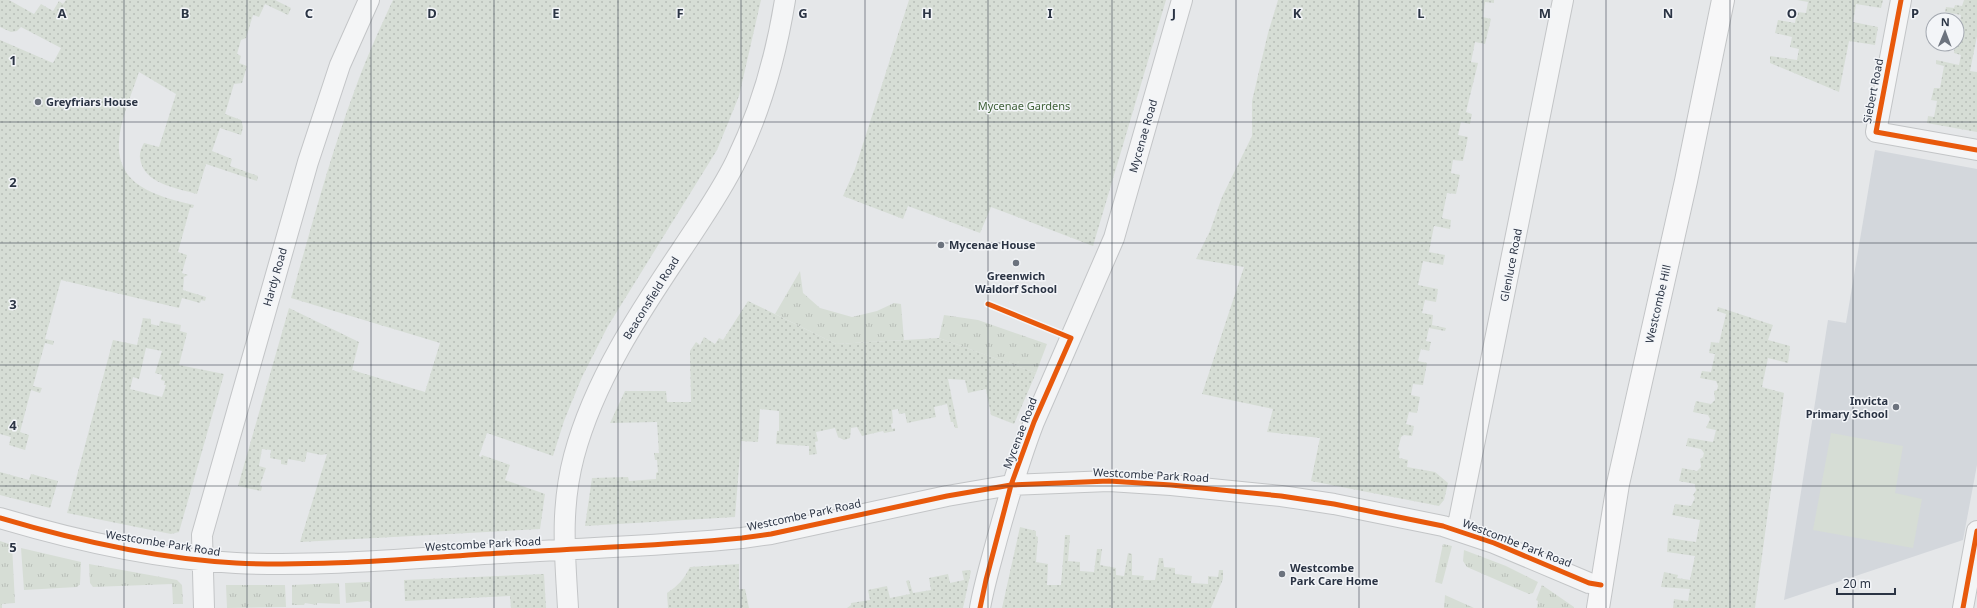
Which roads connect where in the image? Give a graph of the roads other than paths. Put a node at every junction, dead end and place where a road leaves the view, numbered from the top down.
1 (368, 0) edge
2 (785, 0) edge
3 (1182, 0) edge
4 (1563, 0) edge
5 (1723, 0) edge
6 (1901, 0) edge
7 (1977, 150) edge
8 (1012, 485) junction
9 (0, 518) edge
10 (1457, 530) junction
11 (1977, 531) edge
12 (564, 549) junction
13 (202, 560) junction
14 (1601, 585) junction
15 (204, 608) edge
16 (568, 608) edge
17 (980, 608) edge
18 (1598, 608) edge
19 (1963, 608) edge

1 - 13 street, Hardy Road
2 - 12 street, Beaconsfield Road
3 - 8 street, Mycenae Road
4 - 10 street, Glenluce Road
5 - 14 street, Westcombe Hill
6 - 7 street, Siebert Road
8 - 10 street, Westcombe Park Road
8 - 12 street, Westcombe Park Road
8 - 17 street, Mycenae Road
9 - 13 street, Westcombe Park Road
10 - 14 street, Westcombe Park Road
11 - 19 street
12 - 13 street, Westcombe Park Road
12 - 16 street, Beaconsfield Road
13 - 15 street, Hardy Road
14 - 18 street, Westcombe Hill

